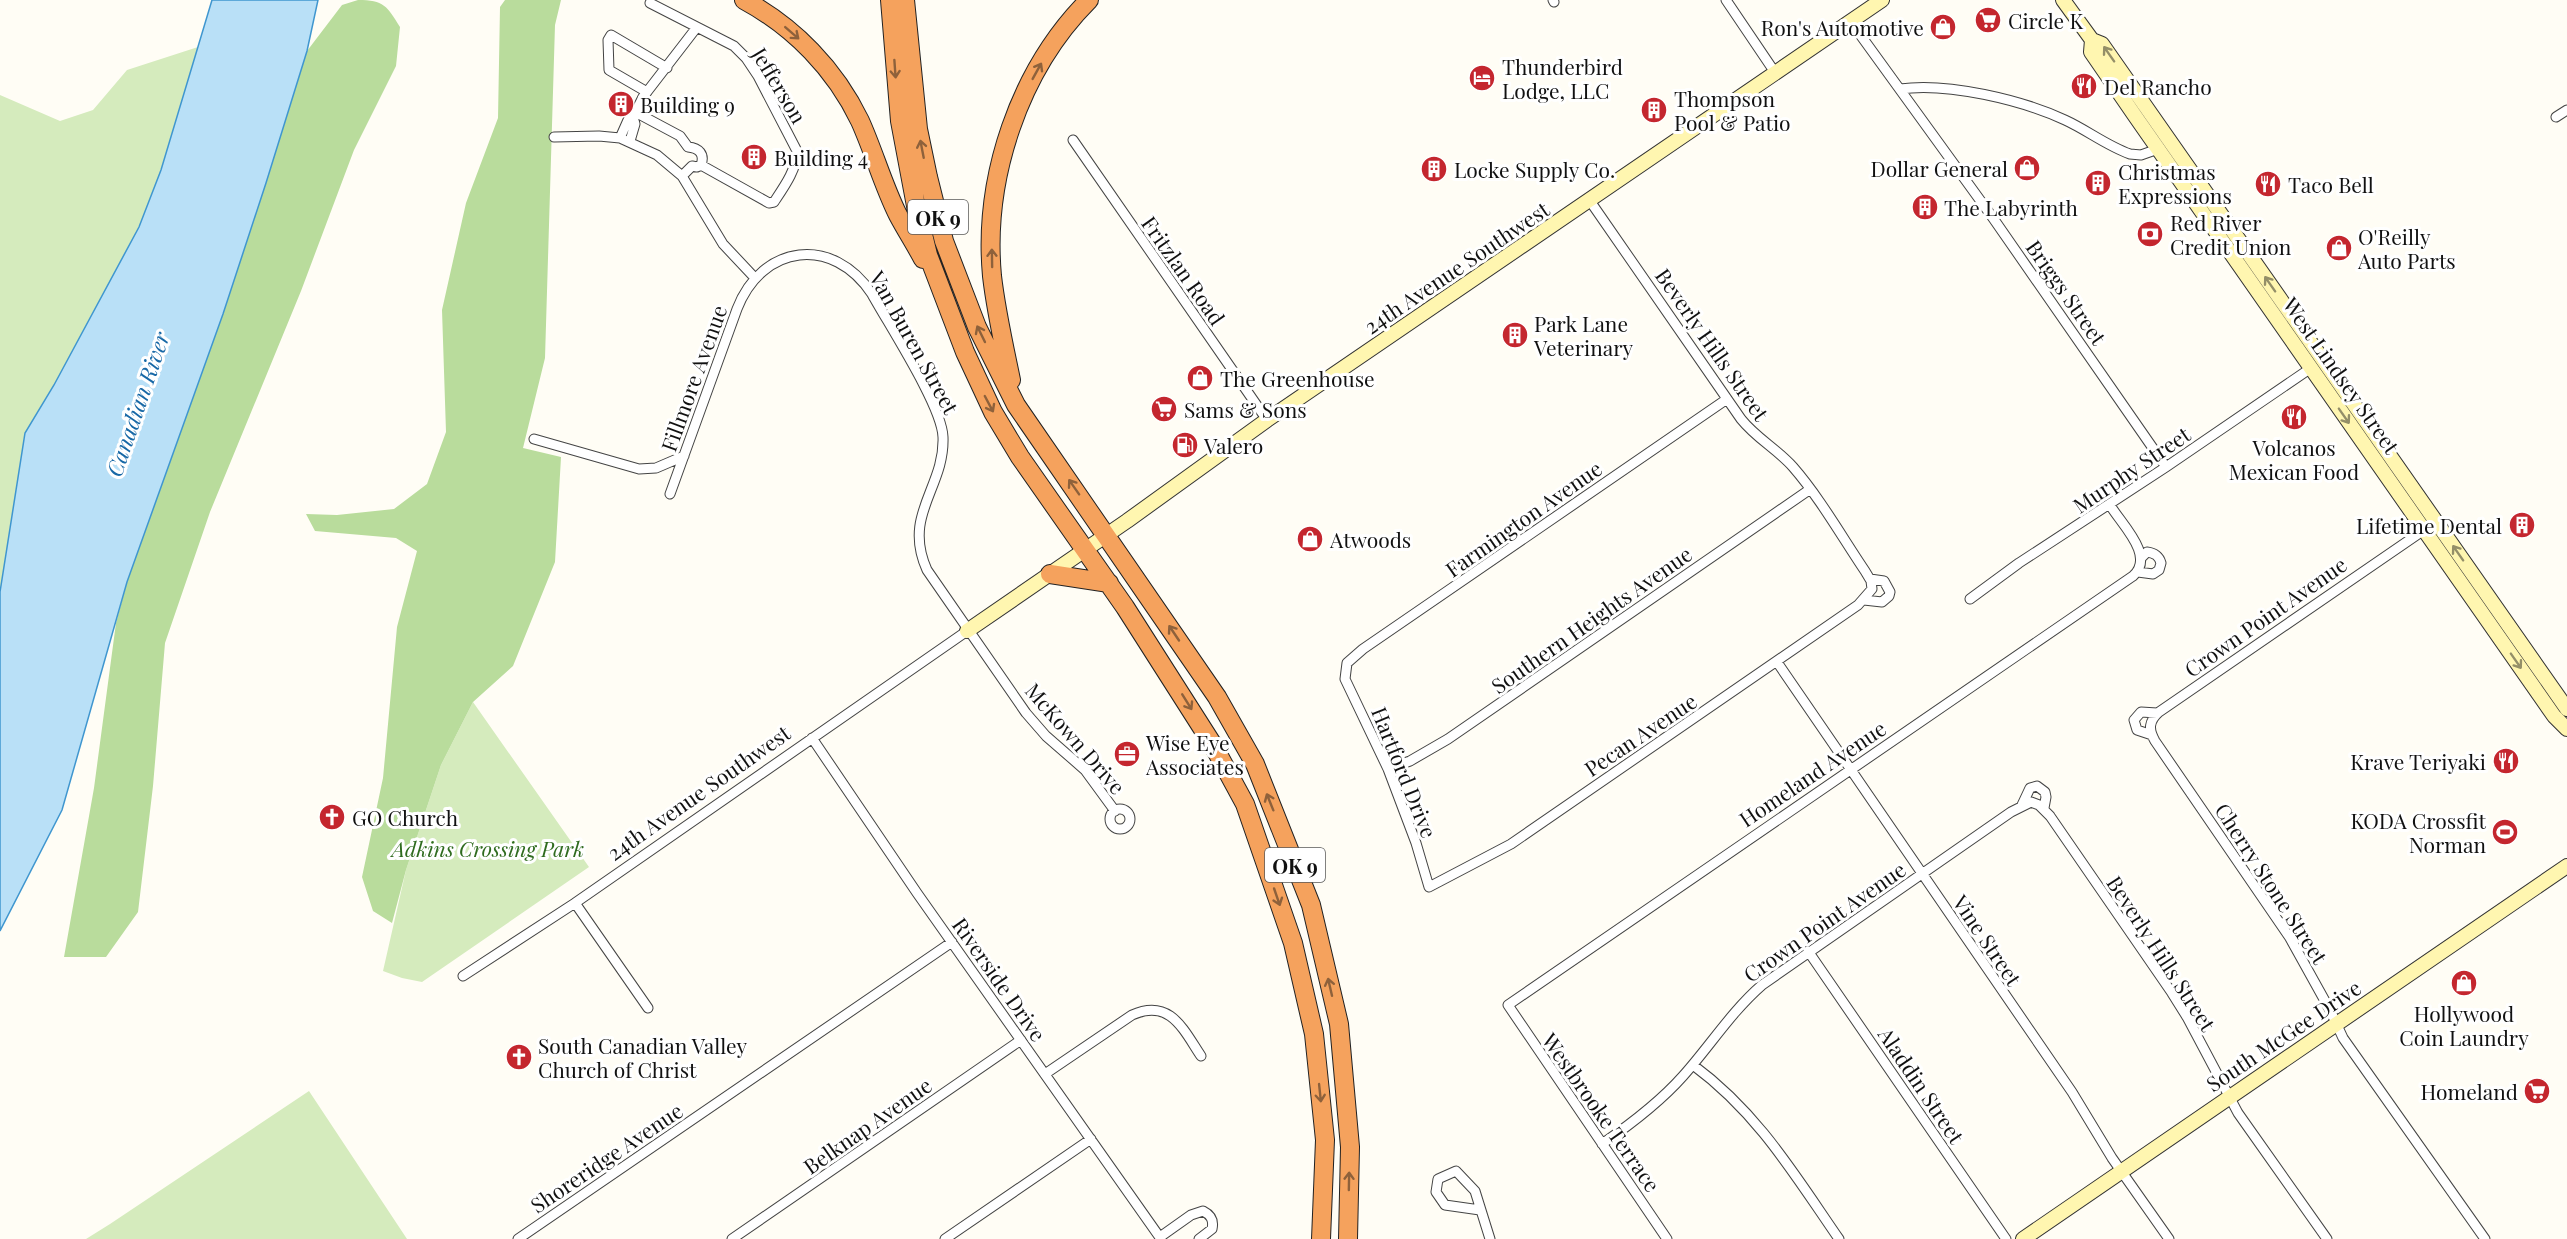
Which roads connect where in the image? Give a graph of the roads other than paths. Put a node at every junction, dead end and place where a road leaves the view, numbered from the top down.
1 (744, 0) edge
2 (1089, 0) edge
3 (1726, 0) edge
4 (1882, 0) edge
5 (2063, 0) edge
6 (650, 3) dead end
7 (898, 6) edge
8 (1851, 22) junction
9 (697, 27) junction
10 (2092, 40) junction
11 (667, 68) junction
12 (1776, 74) junction
13 (1900, 89) junction
14 (647, 92) junction
15 (2147, 108) junction
16 (2567, 110) edge
17 (634, 115) junction
18 (2135, 117) junction
19 (2556, 117) dead end
20 (554, 137) dead end
21 (620, 138) junction
22 (1072, 140) dead end
23 (630, 141) junction
24 (2171, 142) junction
25 (2158, 149) junction
26 (699, 166) junction
27 (684, 179) junction
28 (1590, 201) junction
29 (754, 277) junction
30 (941, 293) junction
31 (2305, 333) junction
32 (2293, 342) junction
33 (2328, 367) junction
34 (2314, 371) junction
35 (1727, 399) junction
36 (1016, 405) junction
37 (1267, 420) junction
38 (534, 439) dead end
39 (684, 456) junction
40 (2166, 467) junction
41 (1809, 490) junction
42 (670, 494) dead end
43 (2110, 505) junction
44 (2424, 530) junction
45 (1107, 535) junction
46 (1084, 549) junction
47 (2142, 557) junction
48 (2138, 572) junction
49 (1050, 574) junction
50 (1109, 583) junction
51 (1871, 584) junction
52 (2483, 588) junction
53 (2470, 596) junction
54 (1970, 599) dead end
55 (1864, 600) junction
56 (2504, 618) junction
57 (2492, 627) junction
58 (967, 631) junction
59 (1777, 662) junction
60 (1344, 672) joint
61 (2567, 709) edge
62 (2157, 713) junction
63 (2567, 729) edge
64 (2151, 730) junction
65 (812, 738) junction
66 (1388, 769) junction
67 (1849, 769) junction
68 (2022, 806) junction
69 (2039, 806) junction
70 (1115, 811) dead end
71 (2567, 866) edge
72 (1922, 874) junction
73 (1429, 887) joint
74 (575, 903) junction
75 (952, 942) junction
76 (1808, 951) junction
77 (463, 976) dead end
78 (1508, 1005) joint
79 (648, 1008) dead end
80 (2336, 1024) junction
81 (1022, 1040) junction
82 (1202, 1056) dead end
83 (1693, 1065) junction
84 (1045, 1074) junction
85 (2229, 1098) junction
86 (1091, 1140) junction
87 (1602, 1144) junction
88 (2122, 1172) junction
89 (1480, 1210) junction
90 (1160, 1238) edge
91 (518, 1239) edge
92 (732, 1239) edge
93 (945, 1239) edge
94 (1199, 1239) edge
95 (1321, 1239) edge
96 (1348, 1239) edge
97 (1490, 1239) edge
98 (1667, 1239) edge
99 (1839, 1239) edge
100 (2006, 1239) edge
101 (2023, 1239) edge
102 (2169, 1239) edge
103 (2327, 1239) edge
104 (2485, 1239) edge

1 -> 30 highway, OK 9
36 -> 2 highway
3 - 12 street
4 - 8 street, 24th Avenue Southwest
5 - 10 street, West Lindsey Street
6 - 9 street, Jefferson
7 -> 30 highway
36 -> 7 highway, OK 9
8 - 12 street, 24th Avenue Southwest
8 - 13 street, Briggs Street
9 - 11 street
9 - 26 street, Jefferson
15 -> 10 street, West Lindsey Street
10 - 18 street, West Lindsey Street
11 - 14 street
11 - 14 street
12 - 28 street, 24th Avenue Southwest
13 - 25 street
13 - 40 street, Briggs Street
14 - 17 street
15 - 18 street
15 - 24 street, West Lindsey Street
16 - 19 street
17 - 21 street
17 - 23 street
17 - 26 street, Jefferson
18 - 25 street, West Lindsey Street
20 - 21 street
21 - 23 street
22 - 37 street, Fritzlan Road
23 - 27 street
24 - 25 street
31 -> 24 street, West Lindsey Street
25 - 32 street, West Lindsey Street
26 - 27 street
27 - 29 street
28 - 35 street, Beverly Hills Street
28 - 37 street, 24th Avenue Southwest
29 - 39 street, Fillmore Avenue
29 - 58 street, Van Buren Street
30 -> 46 highway, OK 9
31 - 32 street
31 - 33 street, West Lindsey Street
32 - 34 street, West Lindsey Street
33 - 34 street
52 -> 33 street, West Lindsey Street
34 - 40 street, Murphy Street
34 -> 44 street, West Lindsey Street
35 - 41 street, Beverly Hills Street
35 - 60 street, Farmington Avenue
45 -> 36 highway, OK 9
37 - 45 street, 24th Avenue Southwest
38 - 39 street
39 - 42 street, Fillmore Avenue
40 - 43 street, Murphy Street
41 - 51 street, Beverly Hills Street
41 - 66 street, Southern Heights Avenue
43 - 47 street, Homeland Avenue
43 - 54 street, Murphy Street
44 - 53 street, West Lindsey Street
44 - 62 street, Crown Point Avenue
45 - 46 street, 24th Avenue Southwest
96 -> 45 highway, OK 9
46 - 49 street, 24th Avenue Southwest
46 - 50 highway, OK 9
47 - 48 street
47 - 48 street, Homeland Avenue
48 - 67 street, Homeland Avenue
49 - 50 highway
49 - 58 street, 24th Avenue Southwest
50 -> 95 highway, OK 9
51 - 55 street, Pecan Avenue
51 - 55 street, Pecan Avenue
52 - 53 street
52 - 56 street, West Lindsey Street
53 - 57 street, West Lindsey Street
55 - 59 street, Pecan Avenue
56 - 57 street
56 - 61 street, West Lindsey Street
57 -> 63 street, West Lindsey Street
58 - 65 street, 24th Avenue Southwest
58 - 70 street, McKown Drive
59 - 67 street, Vine Street
59 - 73 street, Pecan Avenue
60 - 66 street, Hartford Drive
62 - 64 street, Crown Point Avenue
62 - 64 street, Crown Point Avenue
64 - 80 street, Cherry Stone Street
65 - 74 street, 24th Avenue Southwest
65 - 75 street, Riverside Drive
66 - 73 street, Hartford Drive
67 - 72 street, Vine Street
67 - 78 street, Homeland Avenue
68 - 69 street, Crown Point Avenue
68 - 69 street, Beverly Hills Street
68 - 72 street, Crown Point Avenue
69 - 85 street, Beverly Hills Street
71 - 80 street, South McGee Drive
72 - 76 street, Crown Point Avenue
72 - 88 street, Vine Street
74 - 77 street, 24th Avenue Southwest
74 - 79 street
75 - 81 street, Riverside Drive
75 - 91 street, Shoreridge Avenue
76 - 83 street, Crown Point Avenue
76 - 100 street, Aladdin Street
78 - 87 street, Westbrooke Terrace
80 - 85 street, South McGee Drive
80 - 104 street, Cherry Stone Street
81 - 84 street, Riverside Drive
81 - 92 street, Belknap Avenue
82 - 84 street
83 - 87 street, Crown Point Avenue
83 - 99 street
84 - 86 street, Riverside Drive
85 - 88 street, South McGee Drive
85 - 103 street, Beverly Hills Street
86 - 90 street, Riverside Drive
86 - 93 street
87 - 98 street, Westbrooke Terrace
88 - 101 street, South McGee Drive
88 - 102 street, Vine Street
89 - 89 street
89 - 97 street
90 - 94 street

